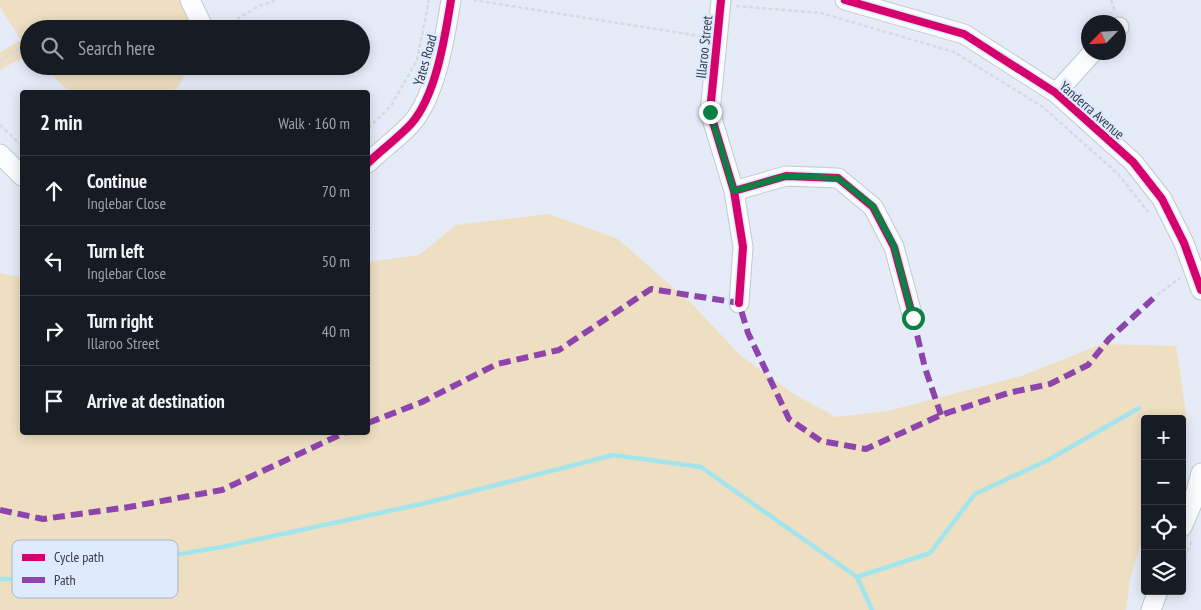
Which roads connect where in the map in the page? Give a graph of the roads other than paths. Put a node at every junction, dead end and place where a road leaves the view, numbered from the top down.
1 (190, 0) edge
2 (451, 0) edge
3 (845, 0) edge
4 (721, 2) edge
5 (200, 20) edge
6 (1085, 60) edge
7 (1056, 93) junction
8 (0, 154) edge
9 (370, 161) edge
10 (20, 174) edge
11 (734, 191) junction
12 (1193, 287) edge
13 (739, 303) dead end
14 (913, 318) dead end
15 (1201, 473) edge
16 (1186, 518) edge
17 (1157, 595) edge
18 (1151, 610) edge

1 - 5 street
2 - 9 street, Yates Road
3 - 7 street, Yanderra Avenue
4 - 11 street, Illaroo Street
6 - 7 street
7 - 12 street, Yanderra Avenue
8 - 10 street
11 - 13 street, Illaroo Street
11 - 14 street
15 - 16 street
17 - 18 street

